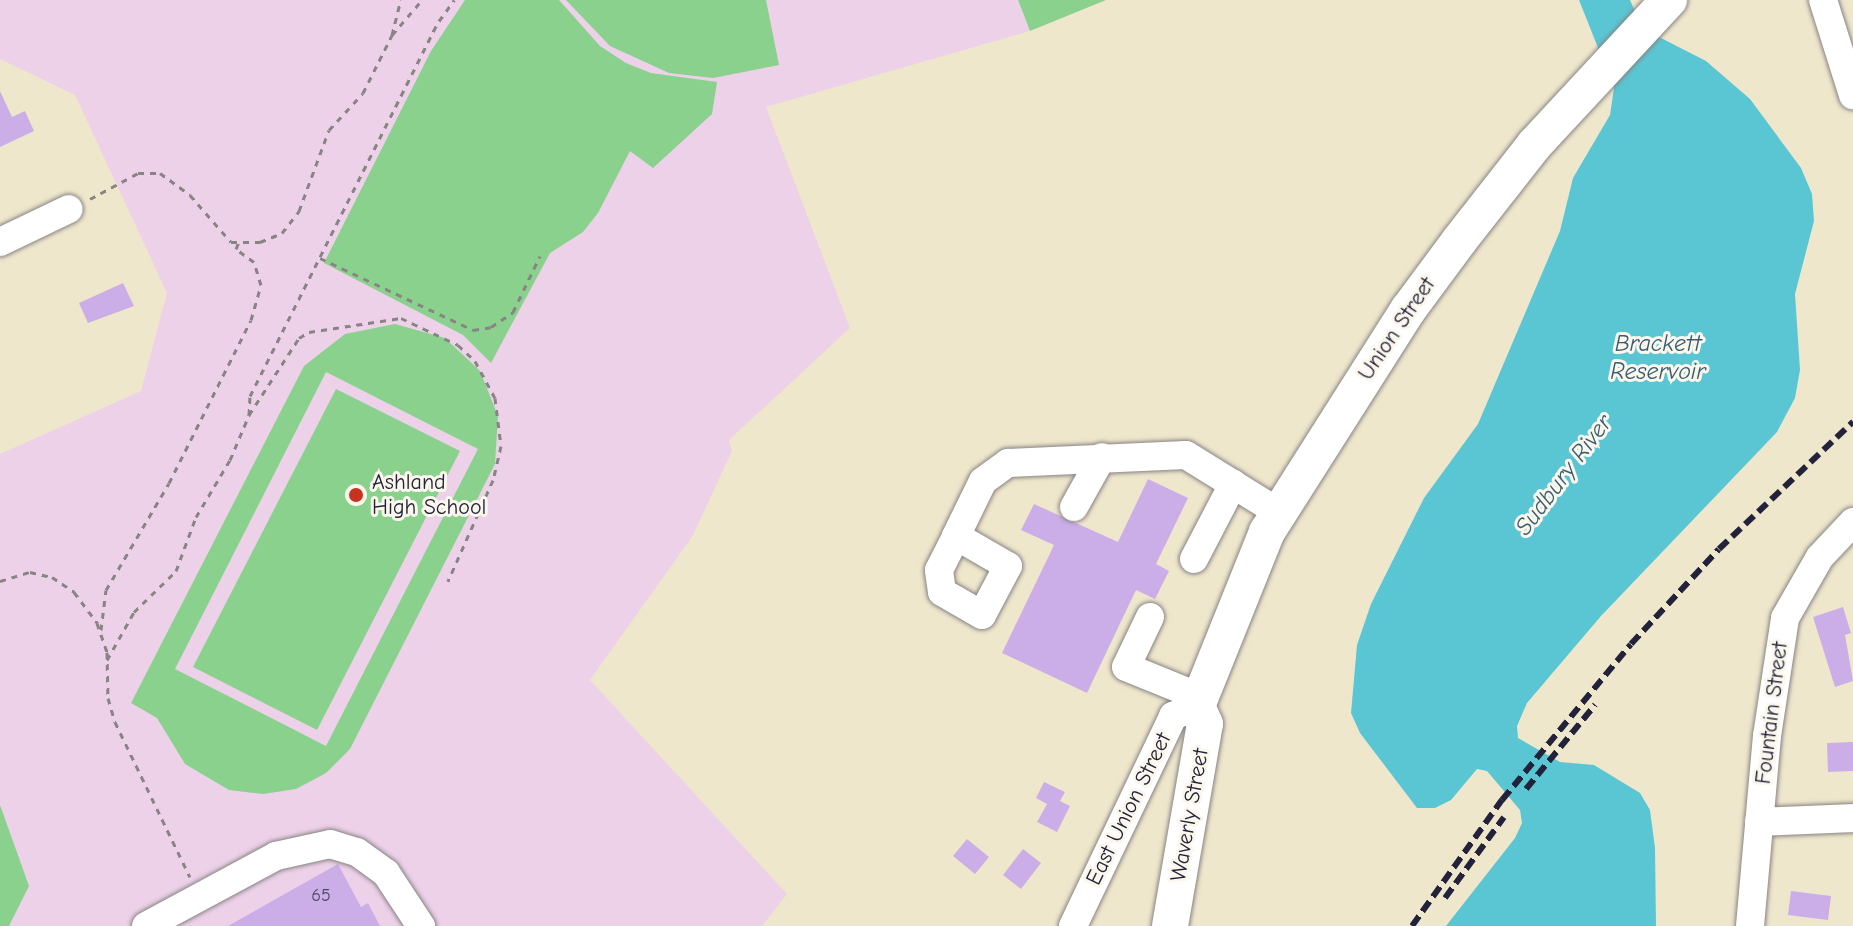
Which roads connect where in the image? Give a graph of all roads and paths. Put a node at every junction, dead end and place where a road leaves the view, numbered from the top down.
1 (401, 0) edge
2 (422, 0) edge
3 (454, 0) edge
4 (1823, 0) edge
5 (1662, 7) edge
6 (392, 35) junction
7 (1853, 95) edge
8 (69, 209) joint
9 (239, 241) junction
10 (0, 242) edge
11 (540, 256) dead end
12 (320, 258) junction
13 (249, 415) junction
14 (1102, 457) junction
15 (1233, 484) junction
16 (1074, 507) dead end
17 (1278, 512) junction
18 (1853, 522) edge
19 (956, 536) dead end
20 (1194, 559) dead end
21 (0, 581) edge
22 (448, 581) dead end
23 (1150, 617) dead end
24 (101, 630) junction
25 (107, 660) junction
26 (1199, 702) junction
27 (1853, 818) edge
28 (1759, 822) junction
29 (201, 897) junction
30 (146, 926) edge
31 (421, 926) edge
32 (1073, 926) edge
33 (1170, 926) edge
34 (1750, 926) edge

1 - 6 path
2 - 6 path
3 - 12 path
4 - 7 street
5 - 17 main road, Union Street
6 - 9 path
8 - 9 path
8 - 10 street
9 - 24 path
11 - 12 path
12 - 13 path
13 - 22 path
13 - 25 path
14 - 15 street
14 - 16 street
14 - 19 street
15 - 17 street
15 - 20 street
17 - 26 main road, Union Street
18 - 28 street, Fountain Street
21 - 24 path
23 - 26 street
24 - 25 path
25 - 29 path
26 - 32 street, East Union Street
26 - 33 main road, Waverly Street
27 - 28 street
28 - 34 street, Fountain Street
29 - 30 street
29 - 31 street

